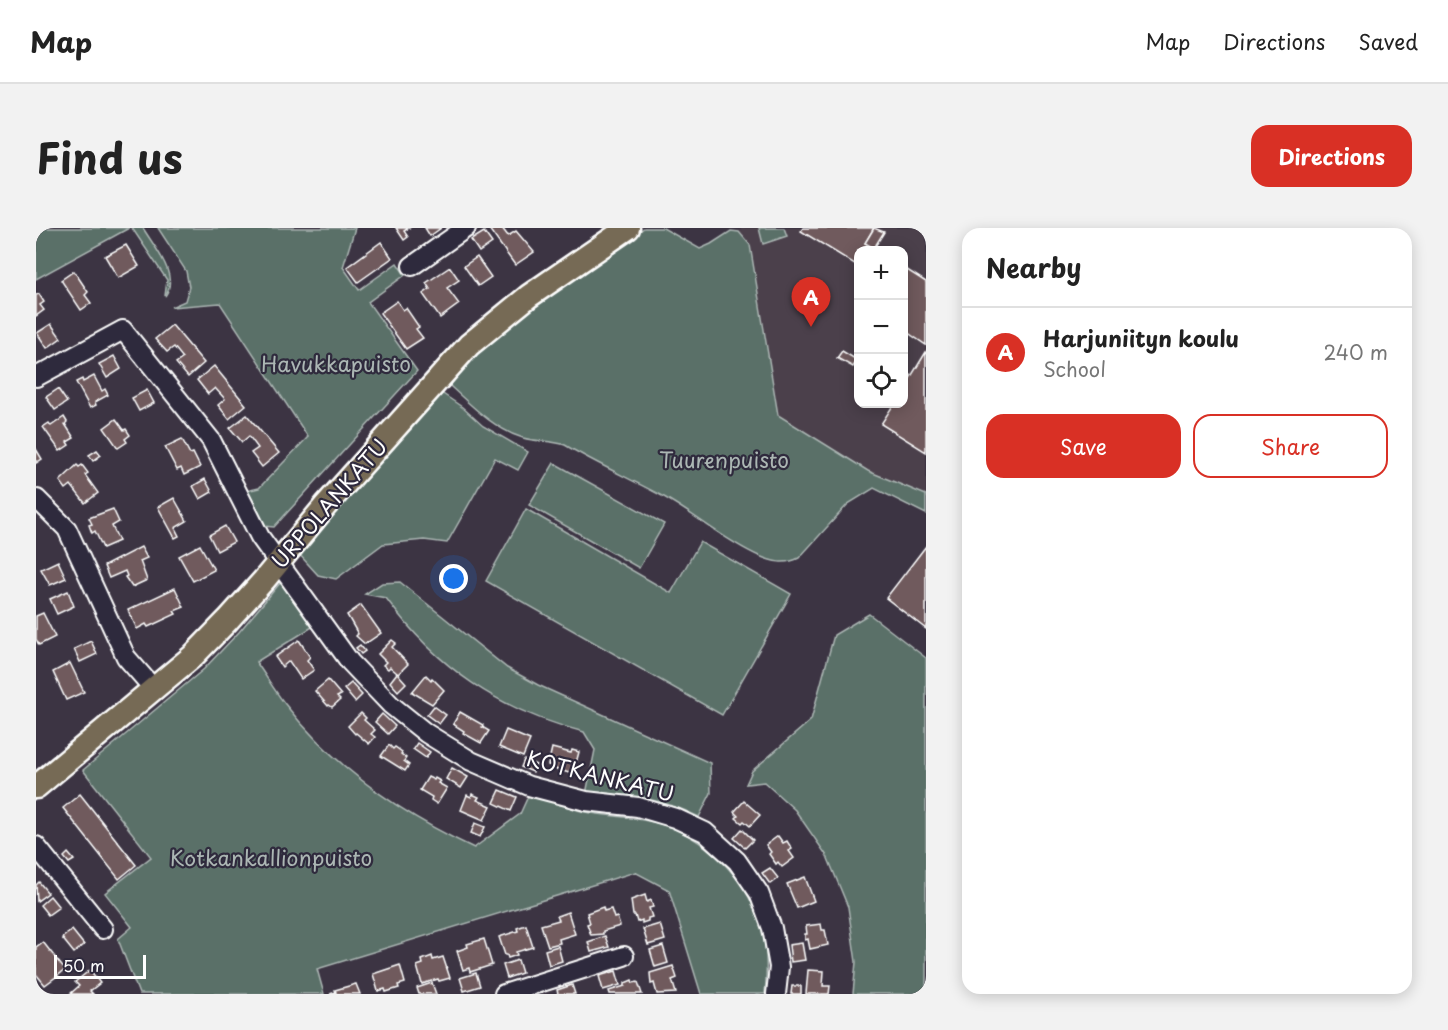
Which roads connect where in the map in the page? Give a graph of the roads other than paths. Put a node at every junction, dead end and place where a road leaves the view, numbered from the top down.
1 (466, 228) edge
2 (628, 228) edge
3 (412, 266) dead end
4 (36, 377) edge
5 (38, 500) dead end
6 (279, 562) junction
7 (153, 688) junction
8 (36, 787) edge
9 (36, 846) edge
10 (103, 929) dead end
11 (624, 956) dead end
12 (504, 994) edge
13 (776, 994) edge

1 - 3 street
2 - 6 main road, URPOLANKATU
4 - 6 street, KOTKANKATU
5 - 7 street
6 - 7 main road, URPOLANKATU
6 - 13 street, KOTKANKATU
7 - 8 main road, URPOLANKATU
9 - 10 street
11 - 12 street

